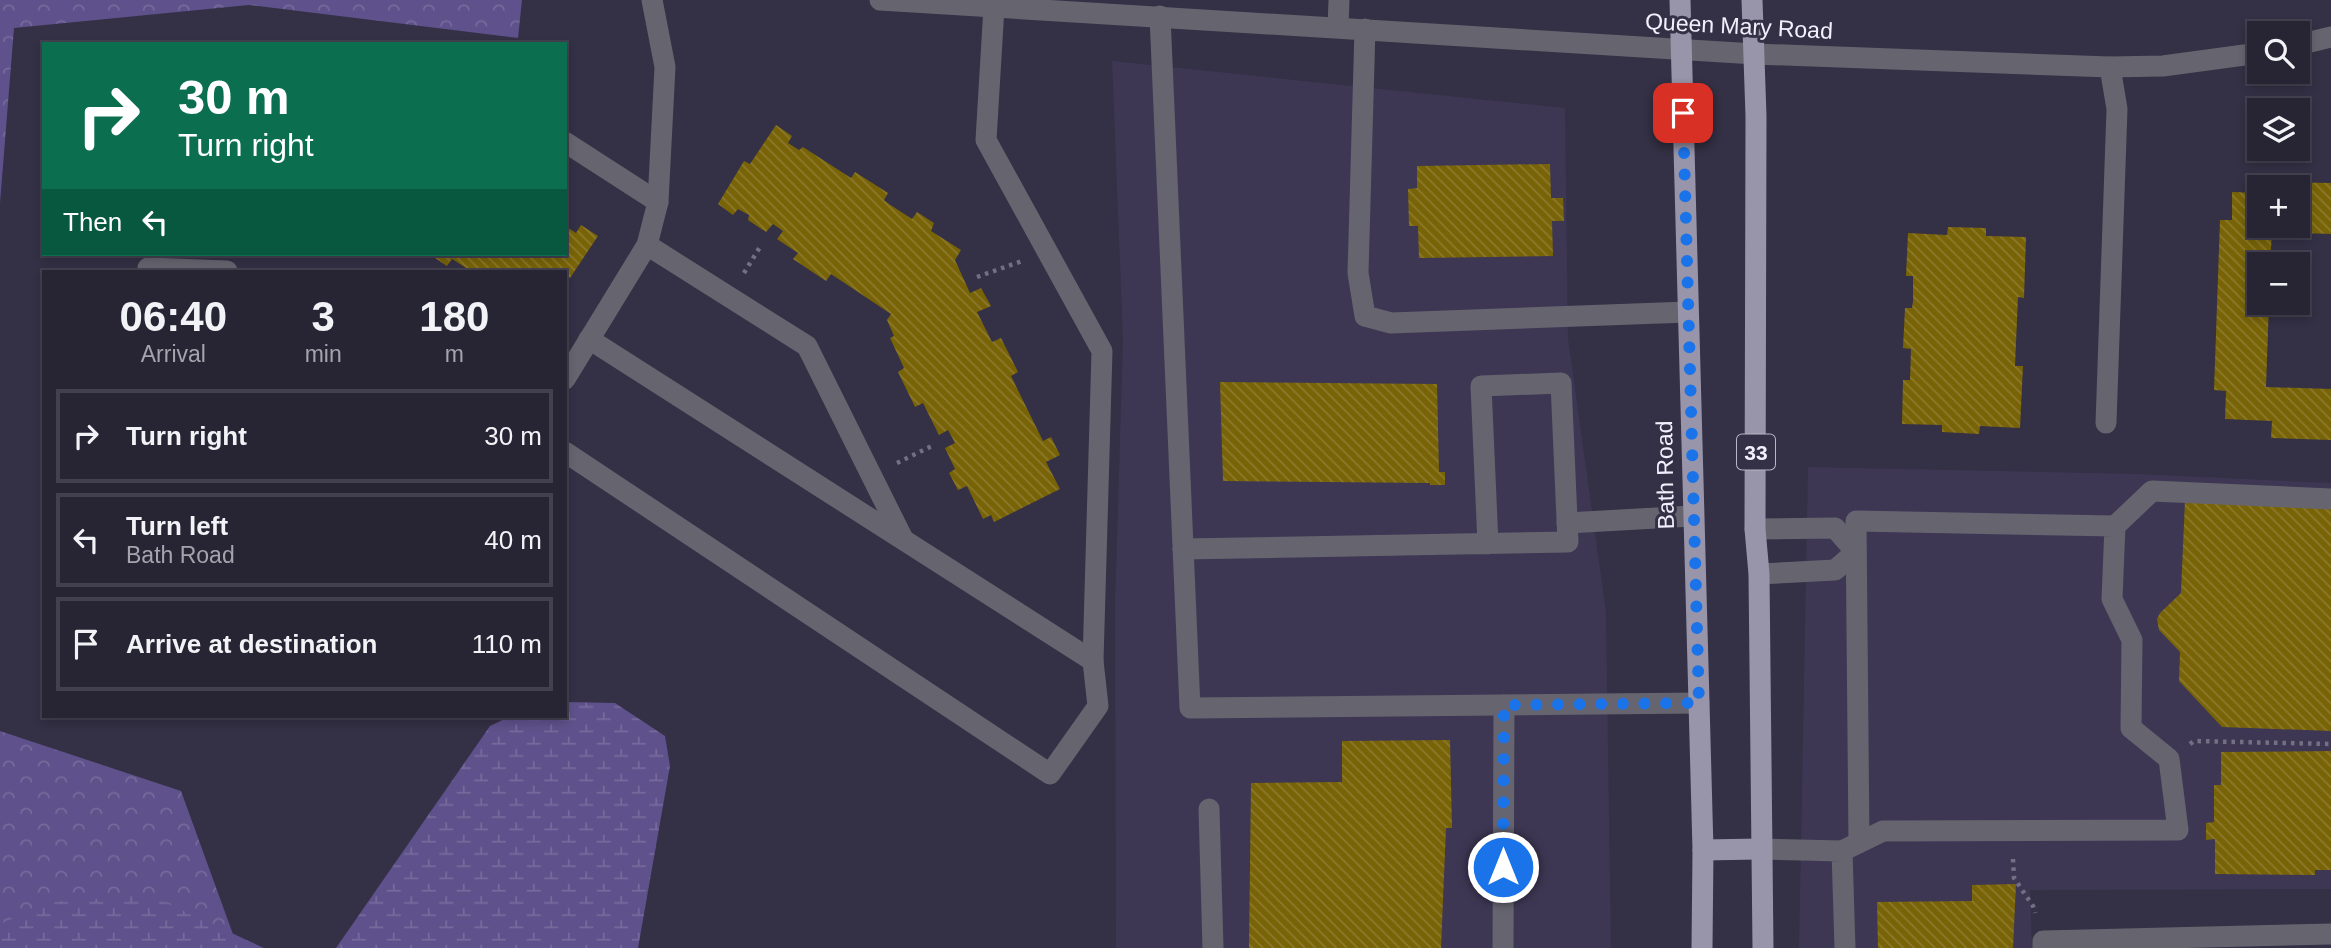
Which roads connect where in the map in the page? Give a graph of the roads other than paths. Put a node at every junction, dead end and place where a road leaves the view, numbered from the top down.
1 (652, 0) edge
2 (880, 0) edge
3 (1339, 0) edge
4 (1680, 0) edge
5 (1752, 0) edge
6 (994, 7) junction
7 (1160, 16) junction
8 (1338, 27) junction
9 (1365, 29) junction
10 (2331, 37) edge
11 (2310, 42) edge
12 (1681, 50) junction
13 (1755, 54) junction
14 (2247, 56) edge
15 (2110, 67) junction
16 (567, 143) edge
17 (658, 202) junction
18 (647, 245) junction
19 (148, 268) dead end
20 (201, 270) edge
21 (1688, 313) junction
22 (589, 339) junction
23 (567, 376) edge
24 (2106, 423) dead end
25 (567, 453) edge
26 (2331, 499) edge
27 (1692, 516) junction
28 (1567, 523) junction
29 (2115, 526) junction
30 (1755, 529) junction
31 (904, 541) junction
32 (1488, 544) junction
33 (1183, 550) junction
34 (1856, 552) junction
35 (1759, 574) junction
36 (1093, 661) junction
37 (1699, 703) junction
38 (1504, 705) junction
39 (1209, 809) dead end
40 (1850, 847) junction
41 (1760, 849) junction
42 (1703, 850) junction
43 (2331, 934) edge
44 (2043, 945) edge
45 (1213, 948) edge
46 (1503, 948) edge
47 (1702, 948) edge
48 (1763, 948) edge
49 (1845, 948) edge

1 - 17 street
2 - 6 street, Queen Mary Road
3 - 8 street
4 - 12 main road, Bath Road
5 - 13 main road, 33
6 - 7 street, Queen Mary Road
6 - 36 street
7 - 8 street, Queen Mary Road
7 - 33 street
8 - 9 street, Queen Mary Road
9 - 12 street, Queen Mary Road
9 - 21 street
10 - 11 street
12 - 13 street, Queen Mary Road
12 - 21 main road, Bath Road
13 - 15 street, Queen Mary Road
13 - 30 main road, 33
14 - 15 street, Queen Mary Road
15 - 24 street
16 - 17 street
17 - 18 street
18 - 22 street
18 - 31 street
19 - 20 street
21 - 27 main road, Bath Road
22 - 23 street
22 - 31 street
25 - 36 street
26 - 29 street
27 - 28 street
27 - 37 main road, Bath Road
28 - 32 street
28 - 32 street
29 - 34 street
29 - 40 street
30 - 34 street
30 - 35 main road, 33
31 - 36 street
32 - 33 street
33 - 38 street
34 - 35 street
34 - 40 street
35 - 41 main road, 33
37 - 38 street
37 - 42 main road, Bath Road
38 - 46 street
39 - 45 street
40 - 41 street
40 - 49 street
41 - 42 main road
41 - 48 main road, 33
42 - 47 main road, Bath Road
43 - 44 street

